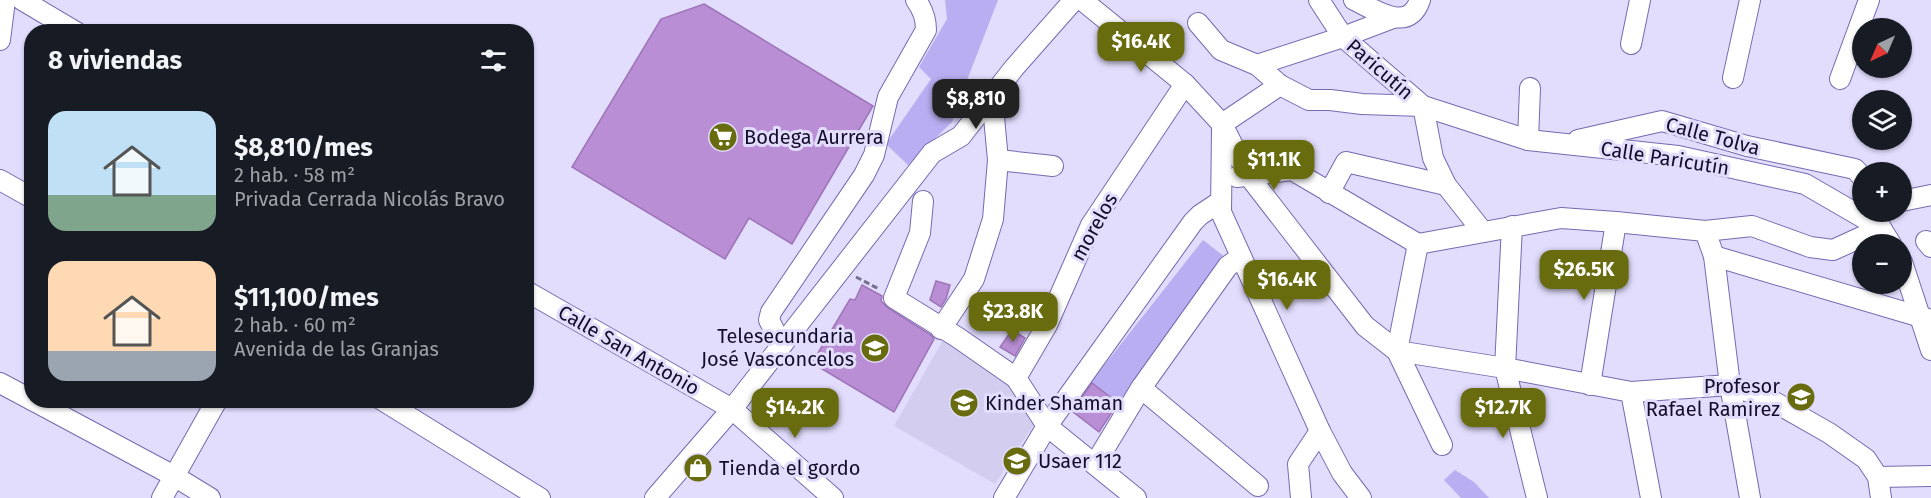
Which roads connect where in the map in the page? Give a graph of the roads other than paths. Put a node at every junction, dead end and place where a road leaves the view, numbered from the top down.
1 (6, 0) edge
2 (22, 0) edge
3 (916, 0) edge
4 (1074, 0) edge
5 (1082, 0) edge
6 (1319, 0) edge
7 (1354, 0) edge
8 (1420, 0) edge
9 (1640, 0) edge
10 (1750, 0) edge
11 (1869, 0) edge
12 (1393, 18) junction
13 (62, 24) edge
14 (1198, 24) dead end
15 (1343, 37) junction
16 (0, 40) edge
17 (1631, 44) dead end
18 (1257, 65) junction
19 (1733, 78) dead end
20 (1840, 79) dead end
21 (1185, 84) junction
22 (1280, 85) junction
23 (1530, 88) dead end
24 (992, 96) junction
25 (1423, 106) junction
26 (1222, 124) junction
27 (1528, 140) junction
28 (1560, 144) junction
29 (998, 160) junction
30 (1053, 166) dead end
31 (1852, 168) edge
32 (1248, 175) junction
33 (1222, 179) junction
34 (0, 180) edge
35 (1446, 185) junction
36 (1329, 193) junction
37 (24, 194) edge
38 (1931, 195) edge
39 (1912, 199) edge
40 (923, 201) dead end
41 (1221, 201) junction
42 (1616, 222) junction
43 (1512, 226) junction
44 (1705, 231) junction
45 (1483, 232) junction
46 (1883, 234) edge
47 (1418, 244) junction
48 (1852, 245) edge
49 (1714, 256) junction
50 (1241, 257) junction
51 (1912, 286) edge
52 (534, 296) edge
53 (1925, 318) edge
54 (941, 329) junction
55 (781, 344) junction
56 (1931, 350) edge
57 (1398, 351) junction
58 (1505, 368) junction
59 (1016, 378) junction
60 (0, 383) edge
61 (1590, 385) junction
62 (1730, 385) junction
63 (1141, 388) junction
64 (1631, 392) junction
65 (24, 396) edge
66 (47, 408) edge
67 (213, 408) edge
68 (395, 408) edge
69 (732, 409) junction
70 (1047, 426) junction
71 (1320, 431) junction
72 (1442, 444) dead end
73 (1095, 464) junction
74 (1931, 476) edge
75 (174, 477) junction
76 (1878, 477) junction
77 (1258, 486) dead end
78 (162, 498) edge
79 (210, 498) edge
80 (540, 498) edge
81 (655, 498) edge
82 (834, 498) edge
83 (1004, 498) edge
84 (1136, 498) edge
85 (1301, 498) edge
86 (1361, 498) edge
87 (1538, 498) edge
88 (1652, 498) edge
89 (1750, 498) edge
90 (1881, 498) edge

1 - 16 street
2 - 13 street
3 - 55 street
4 - 24 street
5 - 21 street
6 - 15 street, Paricutín
7 - 12 street
8 - 12 street
9 - 17 street
10 - 19 street
11 - 20 street
12 - 15 street
14 - 18 street
15 - 18 street
15 - 25 street, Paricutín
18 - 22 street
21 - 26 street
21 - 59 street, morelos
22 - 25 street
22 - 26 street
23 - 27 street
24 - 29 street
24 - 55 street
25 - 27 street, Calle Paricutín
25 - 35 street
26 - 32 street
26 - 33 street
27 - 28 street, Calle Paricutín
28 - 31 street, Calle Tolva
28 - 46 street, Calle Paricutín
29 - 30 street
29 - 54 street
32 - 33 street
32 - 36 street
32 - 57 street
33 - 41 street
34 - 37 street
35 - 36 street
35 - 45 street
36 - 47 street
38 - 39 street
40 - 54 street
41 - 50 street
41 - 70 street
42 - 43 street
42 - 44 street
42 - 61 street
43 - 45 street
43 - 58 street
44 - 48 street
44 - 49 street
45 - 47 street
47 - 57 street
49 - 53 street
49 - 62 street
50 - 63 street
50 - 71 street
51 - 53 street
52 - 69 street, Calle San Antonio
53 - 56 street
54 - 59 street
55 - 69 street
57 - 58 street
57 - 72 street
58 - 61 street
58 - 87 street
59 - 70 street
60 - 65 street
61 - 64 street
62 - 64 street
62 - 76 street
62 - 89 street
63 - 73 street
63 - 77 street
64 - 88 street
66 - 75 street
67 - 75 street
68 - 80 street
69 - 81 street
69 - 82 street, Calle San Antonio
70 - 73 street
70 - 83 street
71 - 85 street
71 - 86 street
73 - 84 street
74 - 76 street
75 - 78 street
75 - 79 street
76 - 90 street

